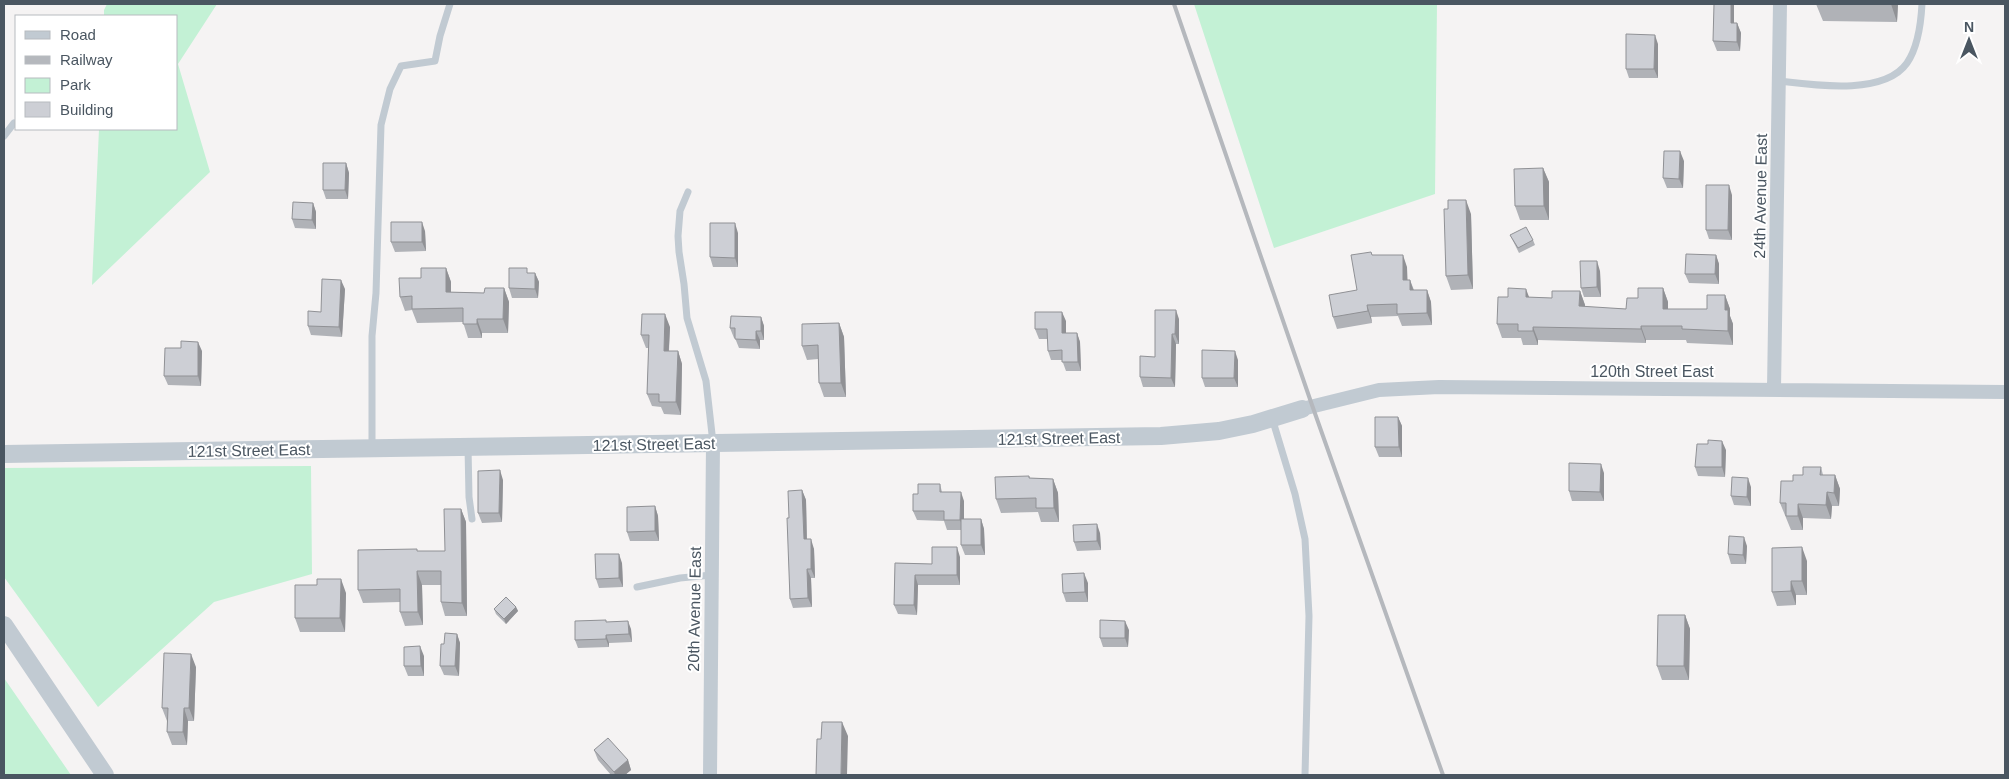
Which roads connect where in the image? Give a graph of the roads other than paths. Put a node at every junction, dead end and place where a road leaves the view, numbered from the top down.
1 (450, 4) edge
2 (1780, 4) edge
3 (1922, 4) edge
4 (1779, 81) junction
5 (14, 123) dead end
6 (4, 136) edge
7 (688, 192) dead end
8 (1774, 389) junction
9 (2005, 392) edge
10 (1302, 408) joint
11 (1272, 418) junction
12 (713, 444) junction
13 (468, 447) junction
14 (372, 448) junction
15 (4, 454) edge
16 (472, 519) dead end
17 (712, 575) junction
18 (637, 587) dead end
19 (4, 625) edge
20 (106, 775) edge
21 (710, 775) edge
22 (1305, 775) edge

1 - 14 lane
2 - 4 street, 24th Avenue East
3 - 4 lane
4 - 8 street, 24th Avenue East
5 - 6 lane
7 - 12 lane
8 - 9 street, 120th Street East
8 - 10 street, 120th Street East
10 - 11 street, 121st Street East
11 - 12 street, 121st Street East
11 - 22 lane
12 - 13 street, 121st Street East
12 - 17 street, 20th Avenue East
13 - 14 street, 121st Street East
13 - 16 lane
14 - 15 street, 121st Street East
17 - 18 lane
17 - 21 street, 20th Avenue East
19 - 20 street

